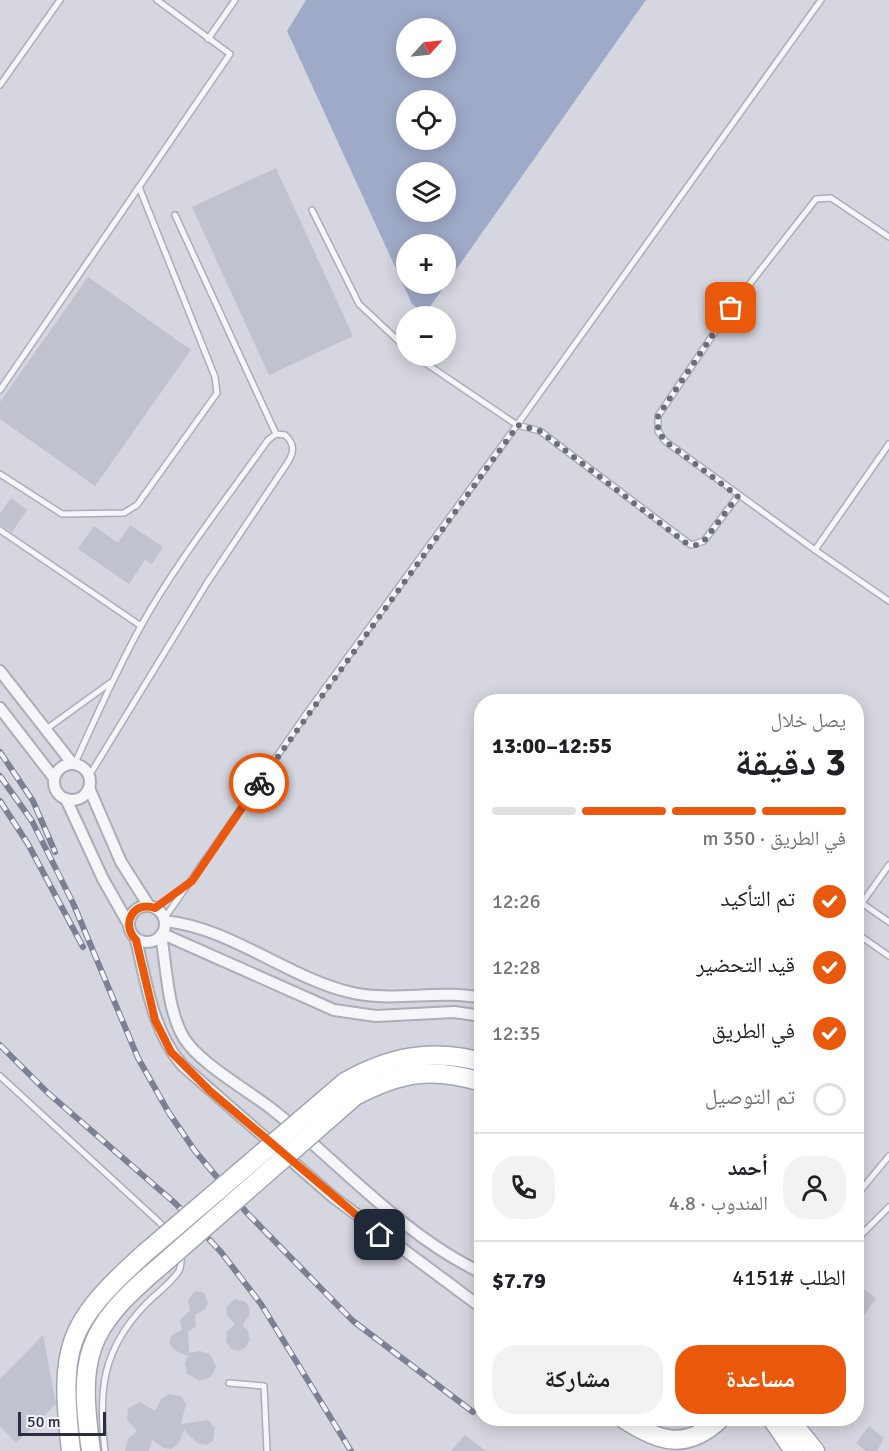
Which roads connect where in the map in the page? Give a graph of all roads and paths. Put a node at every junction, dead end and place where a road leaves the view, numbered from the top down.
1 (60, 0) edge
2 (157, 0) edge
3 (236, 0) edge
4 (821, 0) edge
5 (208, 39) junction
6 (0, 84) edge
7 (140, 187) junction
8 (312, 210) dead end
9 (175, 215) dead end
10 (889, 237) edge
11 (396, 339) edge
12 (430, 366) edge
13 (0, 390) edge
14 (518, 425) junction
15 (276, 434) junction
16 (889, 444) edge
17 (0, 474) edge
18 (738, 496) junction
19 (0, 530) edge
20 (815, 550) junction
21 (889, 601) edge
22 (141, 626) junction
23 (0, 671) edge
24 (112, 682) junction
25 (0, 708) edge
26 (45, 730) junction
27 (73, 763) junction
28 (54, 778) junction
29 (89, 782) junction
30 (66, 799) junction
31 (889, 865) edge
32 (192, 881) junction
33 (864, 895) edge
34 (864, 904) edge
35 (152, 907) junction
36 (164, 920) junction
37 (889, 922) edge
38 (128, 923) junction
39 (162, 935) junction
40 (864, 939) edge
41 (136, 940) junction
42 (889, 956) edge
43 (474, 996) edge
44 (474, 1015) edge
45 (474, 1060) edge
46 (0, 1076) edge
47 (474, 1080) edge
48 (350, 1089) junction
49 (889, 1156) edge
50 (864, 1186) edge
51 (889, 1207) edge
52 (865, 1231) edge
53 (474, 1269) edge
54 (474, 1302) edge
55 (229, 1383) dead end
56 (635, 1426) edge
57 (712, 1426) edge
58 (777, 1426) edge
59 (795, 1426) edge
60 (71, 1451) edge
61 (91, 1451) edge
62 (105, 1451) edge
63 (267, 1451) edge
64 (794, 1451) edge
65 (815, 1451) edge

1 - 6 lane
2 - 5 lane
3 - 5 lane
4 - 14 lane
5 - 7 lane
7 - 13 lane
7 - 17 lane
8 - 11 lane
9 - 15 lane
10 - 18 lane
12 - 14 lane
14 - 18 lane
14 - 32 lane
15 - 22 lane
15 - 29 lane
16 - 20 lane
18 - 20 lane
19 - 22 lane
20 - 21 lane
22 - 24 lane
23 - 26 street
24 - 26 lane
24 - 27 lane
25 - 28 street
26 - 27 street
27 - 28 street
27 - 29 street
28 - 30 street
29 - 30 street
29 - 35 street
30 - 38 street
31 - 33 lane
32 - 35 lane
32 - 36 lane
34 - 37 lane
35 - 36 street
35 - 38 street
36 - 39 street
36 - 43 street
38 - 41 street
39 - 41 street
39 - 44 street
39 - 53 street
40 - 42 lane
41 - 54 street
45 - 48 main road
46 - 62 lane
47 - 48 main road
48 - 60 main road, bridge
48 - 61 main road, bridge
49 - 50 lane
51 - 52 lane
55 - 63 lane
56 - 57 main road
58 - 64 main road
59 - 65 main road

